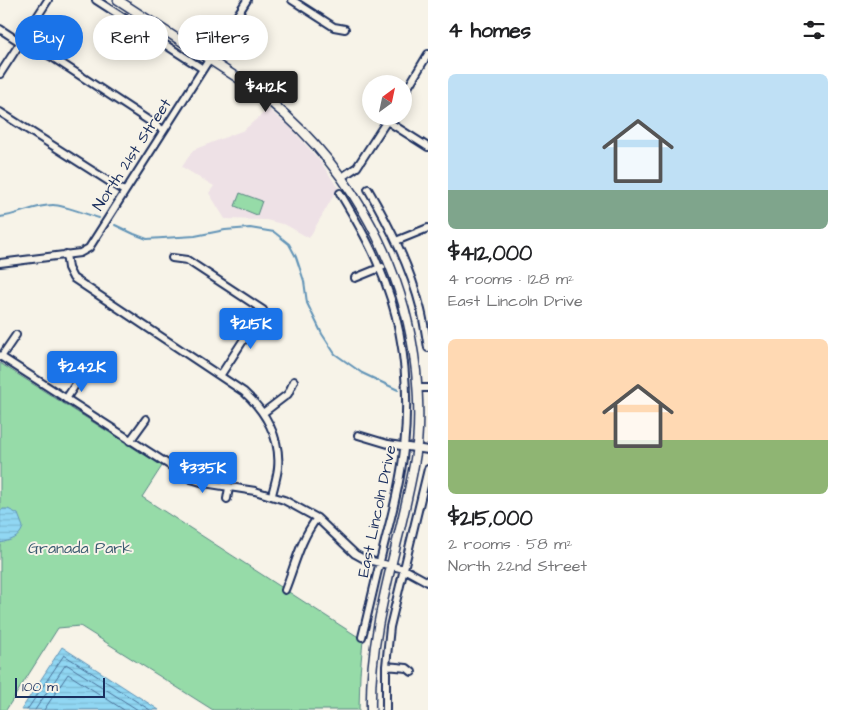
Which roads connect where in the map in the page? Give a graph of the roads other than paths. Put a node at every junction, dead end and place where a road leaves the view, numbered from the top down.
1 (48, 0) edge
2 (96, 0) edge
3 (118, 0) edge
4 (247, 0) edge
5 (292, 0) edge
6 (38, 15) edge
7 (237, 15) edge
8 (0, 29) edge
9 (345, 29) dead end
10 (15, 39) edge
11 (178, 39) edge
12 (15, 50) edge
13 (428, 54) edge
14 (55, 60) edge
15 (208, 60) edge
16 (210, 60) edge
17 (203, 69) junction
18 (0, 74) edge
19 (412, 81) edge
20 (0, 112) edge
21 (385, 125) edge
22 (397, 125) edge
23 (163, 130) junction
24 (428, 147) edge
25 (342, 177) junction
26 (368, 189) dead end
27 (124, 191) junction
28 (340, 193) dead end
29 (428, 228) edge
30 (396, 241) junction
31 (66, 254) junction
32 (172, 258) dead end
33 (0, 263) edge
34 (390, 264) junction
35 (380, 268) junction
36 (356, 278) dead end
37 (425, 309) edge
38 (16, 335) dead end
39 (428, 348) edge
40 (0, 357) edge
41 (81, 376) dead end
42 (220, 376) junction
43 (294, 381) dead end
44 (418, 388) junction
45 (428, 388) edge
46 (66, 399) junction
47 (263, 414) junction
48 (146, 418) dead end
49 (358, 435) dead end
50 (130, 441) junction
51 (404, 447) junction
52 (417, 448) junction
53 (428, 450) edge
54 (428, 469) edge
55 (207, 473) dead end
56 (204, 483) junction
57 (229, 488) junction
58 (272, 495) junction
59 (228, 500) dead end
60 (316, 518) junction
61 (380, 564) junction
62 (391, 566) junction
63 (404, 569) junction
64 (428, 582) edge
65 (285, 590) dead end
66 (362, 637) dead end
67 (386, 666) junction
68 (412, 672) dead end
69 (371, 710) edge
70 (386, 710) edge

1 - 6 street
2 - 17 street
3 - 11 main road, East Lincoln Drive
4 - 7 street, North 21st Street
5 - 9 street
8 - 10 street
12 - 18 street
13 - 19 street
14 - 23 street
15 - 17 street, North 21st Street
16 - 25 main road, East Lincoln Drive
17 - 23 street, North 21st Street
20 - 27 street
21 - 25 street
22 - 24 street
23 - 27 street, North 21st Street
25 - 34 main road, East Lincoln Drive
26 - 30 street
27 - 31 street, North 21st Street
28 - 35 street, East Lincoln Drive
29 - 30 street
30 - 37 street
31 - 33 street, North 21st Street
31 - 42 street
32 - 42 street
34 - 35 street
34 - 44 main road, East Lincoln Drive
35 - 36 street
35 - 51 street, East Lincoln Drive
37 - 39 street
38 - 40 street
40 - 46 street
41 - 46 street
42 - 47 street
43 - 47 street
44 - 45 street
44 - 52 main road, East Lincoln Drive
46 - 50 street
47 - 58 street
48 - 50 street
49 - 51 street
50 - 56 street
51 - 52 street
51 - 61 street, East Lincoln Drive
52 - 53 street, East Lincoln Drive
52 - 62 main road, East Lincoln Drive
54 - 63 street
55 - 56 street
56 - 57 street
57 - 58 street
57 - 59 street
58 - 60 street
60 - 61 street
60 - 65 street
61 - 62 street
61 - 66 street, East Lincoln Drive
62 - 63 street
62 - 69 main road, East Lincoln Drive
63 - 64 street
63 - 67 street
67 - 68 street
67 - 70 street

